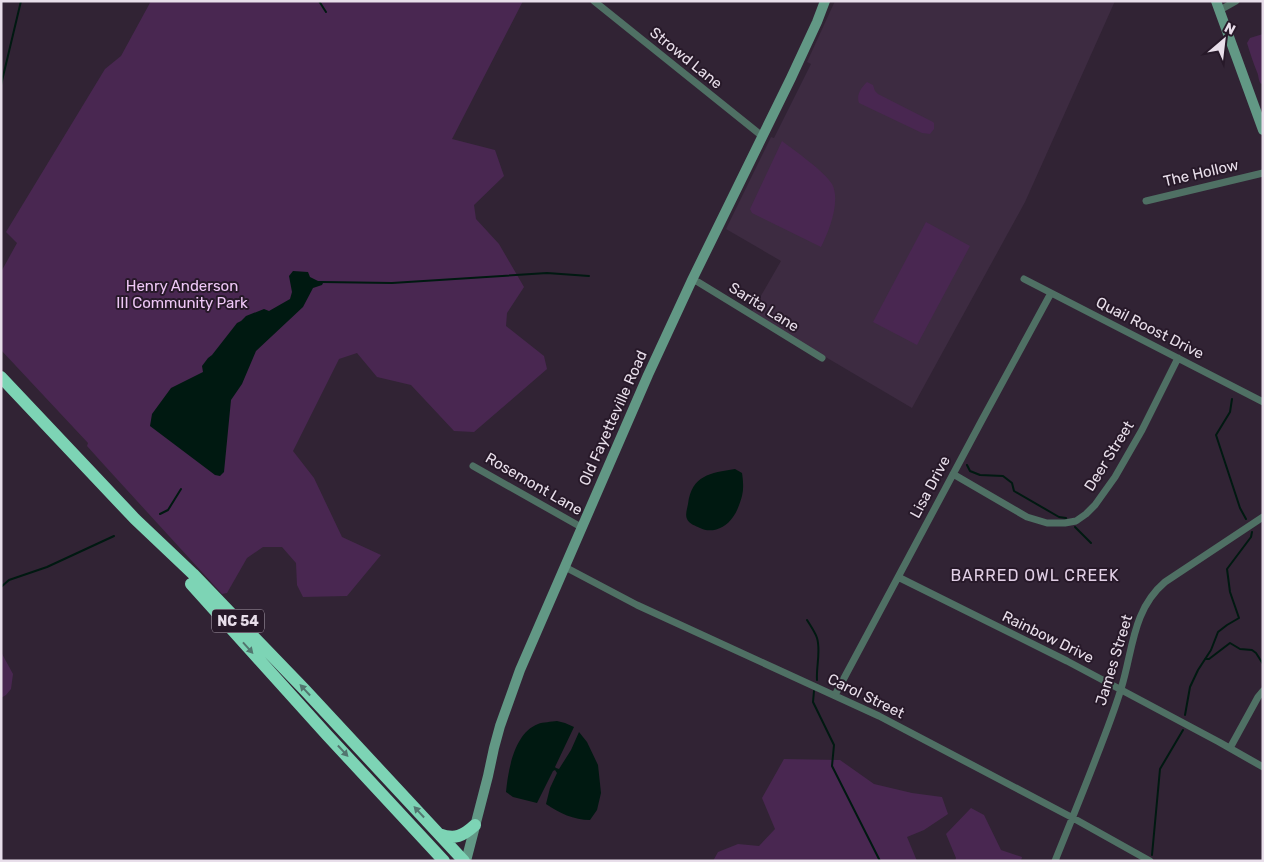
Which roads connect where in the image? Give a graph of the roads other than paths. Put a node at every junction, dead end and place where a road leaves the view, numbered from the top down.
1 (594, 1) edge
2 (824, 1) edge
3 (1236, 1) edge
4 (1218, 6) edge
5 (1263, 130) edge
6 (762, 136) junction
7 (1263, 173) edge
8 (1146, 201) dead end
9 (1024, 279) dead end
10 (692, 280) junction
11 (1051, 293) junction
12 (822, 358) dead end
13 (1178, 358) junction
14 (1, 377) edge
15 (1263, 402) edge
16 (473, 466) dead end
17 (952, 474) junction
18 (1263, 517) edge
19 (135, 519) junction
20 (581, 527) junction
21 (565, 567) junction
22 (898, 577) junction
23 (1121, 689) junction
24 (1263, 691) edge
25 (835, 695) junction
26 (1230, 748) junction
27 (1263, 767) edge
28 (1073, 818) junction
29 (476, 825) junction
30 (439, 834) junction
31 (444, 861) edge
32 (465, 861) edge
33 (1055, 861) edge
34 (1150, 861) edge

1 - 6 street, Strowd Lane
2 - 6 street, Old Fayetteville Road
3 - 4 street
4 - 5 street
6 - 10 street, Old Fayetteville Road
7 - 8 street, The Hollow
9 - 11 street, Quail Roost Drive
10 - 12 street, Sarita Lane
10 - 20 street, Old Fayetteville Road
11 - 13 street, Quail Roost Drive
11 - 17 street, Lisa Drive
13 - 15 street, Quail Roost Drive
13 - 17 street, Deer Street
14 - 19 highway, NC 54
16 - 20 street, Rosemont Lane
17 - 22 street, Lisa Drive
18 - 23 street, James Street
30 -> 19 highway, NC 54
19 -> 31 highway, NC 54
20 - 21 street, Old Fayetteville Road
21 - 25 street, Carol Street
21 - 29 street, Old Fayetteville Road
22 - 23 street, Rainbow Drive
22 - 25 street, Lisa Drive
23 - 26 street, Rainbow Drive
23 - 28 street, James Street
24 - 26 street
25 - 28 street, Carol Street
26 - 27 street, Rainbow Drive
28 - 33 street, James Street
28 - 34 street, Carol Street
29 - 30 highway
29 - 32 street, Old Fayetteville Road
30 - 32 highway, NC 54

